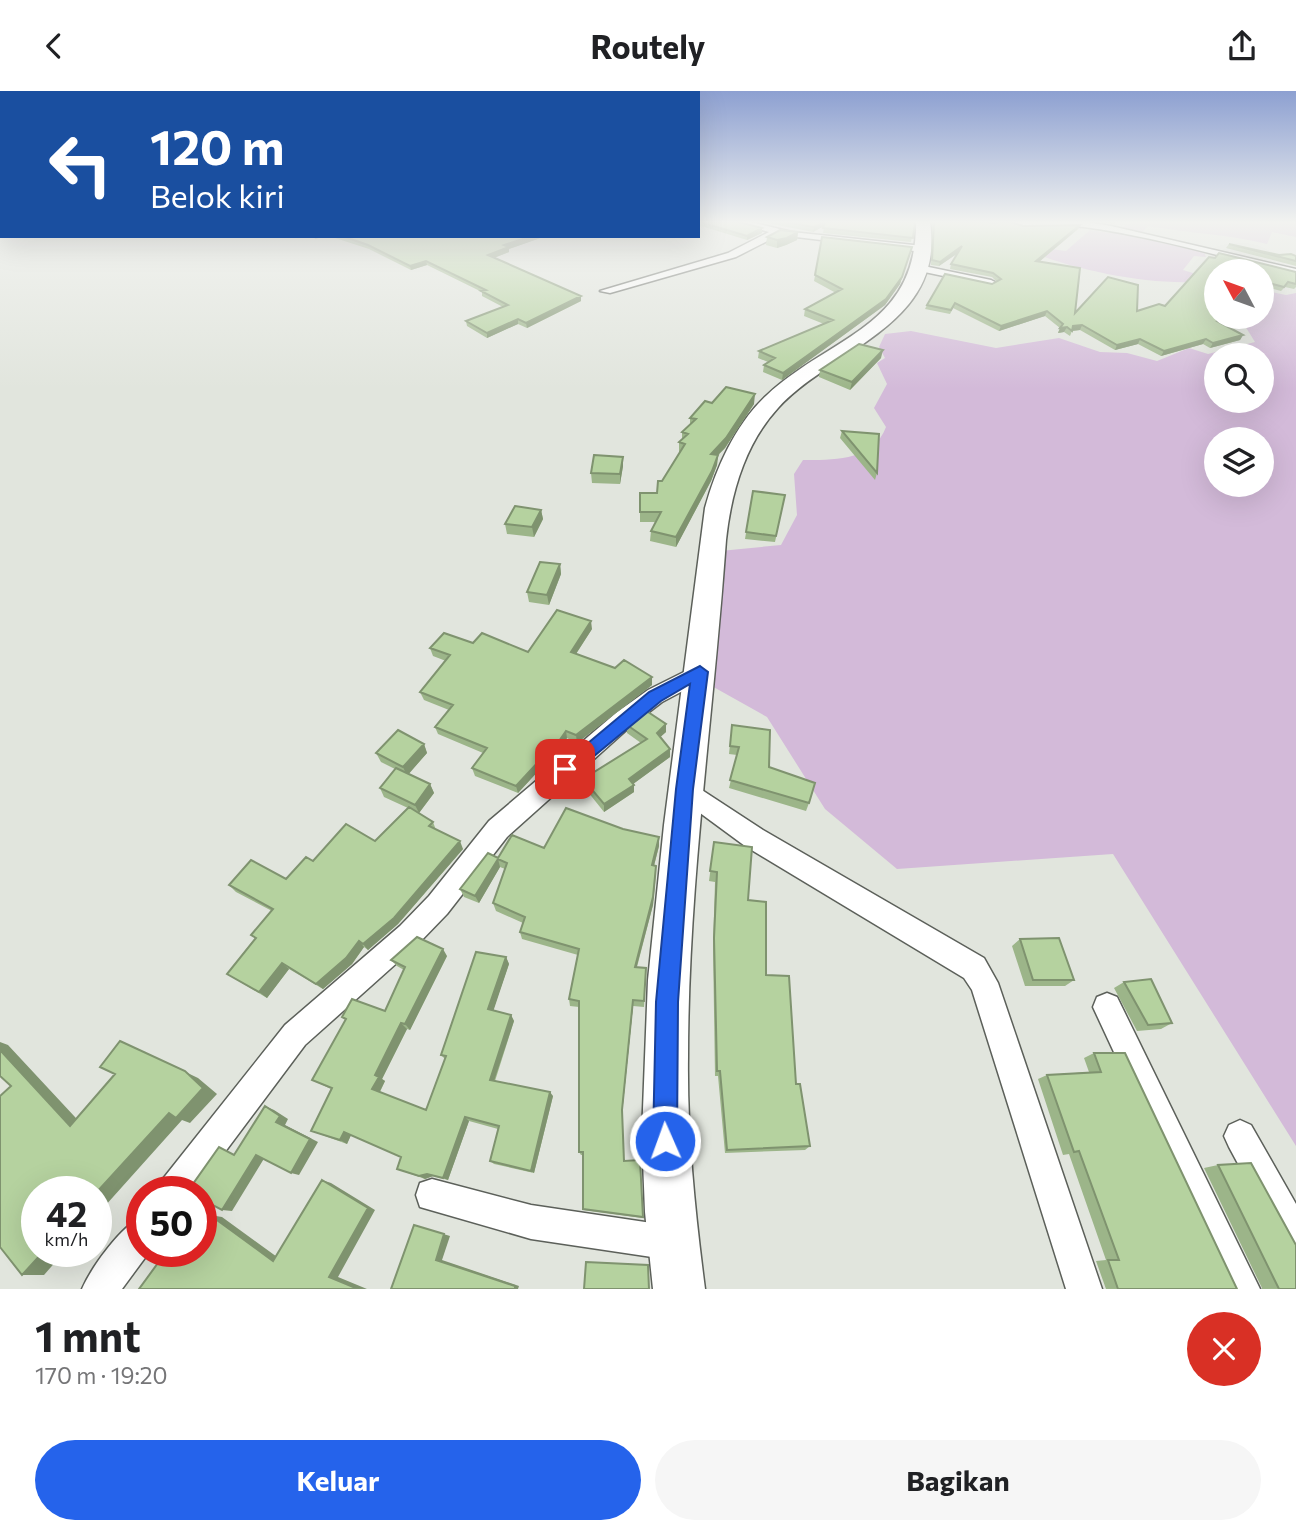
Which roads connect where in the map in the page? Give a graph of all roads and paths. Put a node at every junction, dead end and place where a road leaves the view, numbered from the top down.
1 (652, 278) edge
2 (913, 278) edge
3 (983, 278) edge
4 (991, 282) edge
5 (606, 291) dead end
6 (700, 672) junction
7 (685, 789) junction
8 (1107, 1007) dead end
9 (1240, 1136) dead end
10 (186, 1176) edge
11 (432, 1195) dead end
12 (1296, 1237) edge
13 (672, 1243) junction
14 (126, 1255) edge
15 (100, 1289) edge
16 (679, 1289) edge
17 (1084, 1289) edge
18 (1242, 1289) edge

1 - 5 street
2 - 6 main road
3 - 4 street
6 - 7 main road
6 - 10 street
7 - 13 main road
7 - 17 street
8 - 18 street
9 - 12 street
11 - 13 street
13 - 16 main road
14 - 15 street

